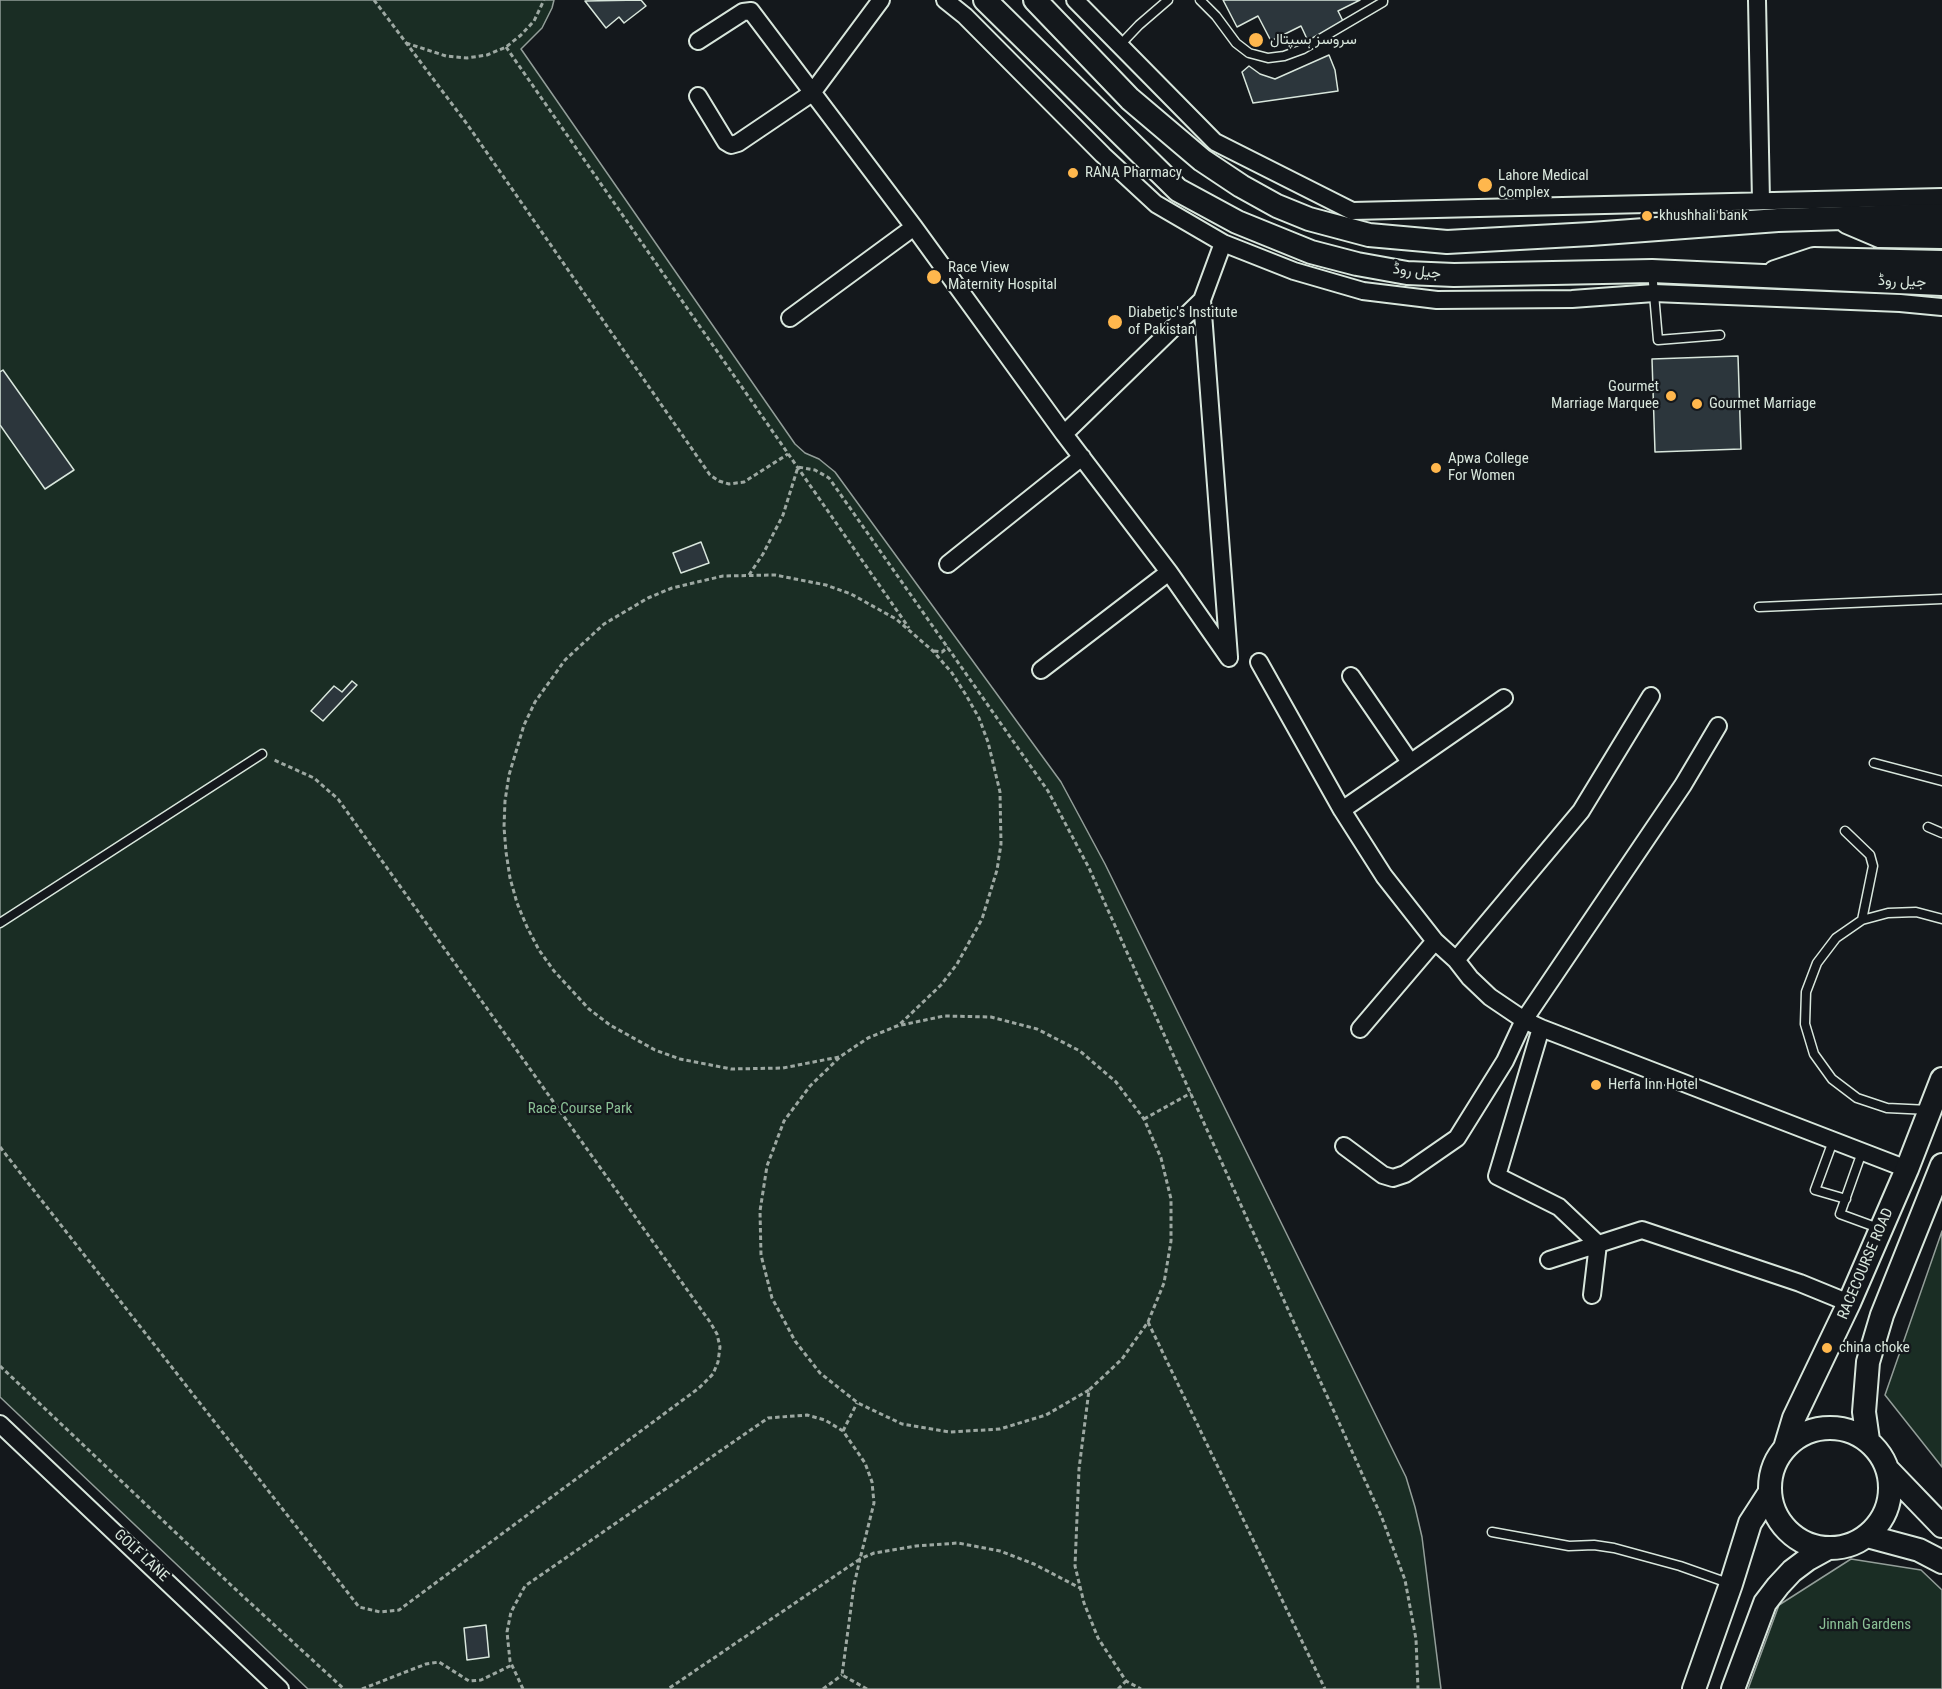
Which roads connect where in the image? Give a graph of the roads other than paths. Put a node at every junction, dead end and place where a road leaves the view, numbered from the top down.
1 (881, 0) edge
2 (945, 0) edge
3 (985, 0) edge
4 (1035, 0) edge
5 (1075, 0) edge
6 (1168, 0) edge
7 (1200, 0) edge
8 (1383, 0) edge
9 (1757, 0) edge
10 (698, 41) dead end
11 (1120, 45) junction
12 (812, 93) junction
13 (698, 96) dead end
14 (1942, 197) edge
15 (1761, 201) junction
16 (1942, 207) edge
17 (1942, 215) edge
18 (1919, 217) junction
19 (1840, 219) junction
20 (914, 227) junction
21 (1942, 237) edge
22 (1223, 243) junction
23 (1942, 262) edge
24 (1652, 271) junction
25 (1761, 276) junction
26 (1942, 284) edge
27 (1654, 293) junction
28 (1202, 300) junction
29 (1942, 307) edge
30 (790, 318) dead end
31 (1720, 335) dead end
32 (1064, 434) junction
33 (1082, 457) junction
34 (948, 564) dead end
35 (1169, 572) junction
36 (1942, 599) edge
37 (1759, 607) dead end
38 (1258, 662) dead end
39 (1041, 670) dead end
40 (1351, 676) dead end
41 (1651, 696) dead end
42 (1504, 698) dead end
43 (1718, 726) dead end
44 (262, 754) road end
45 (1410, 762) junction
46 (1874, 764) dead end
47 (1942, 781) edge
48 (1342, 810) junction
49 (1928, 827) dead end
50 (1845, 831) dead end
51 (1942, 833) edge
52 (1942, 919) edge
53 (1862, 920) junction
54 (0, 923) edge
55 (1435, 941) junction
56 (1456, 960) junction
57 (1524, 1020) junction
58 (1541, 1028) junction
59 (1360, 1029) dead end
60 (1942, 1079) edge
61 (1929, 1110) junction
62 (1833, 1141) junction
63 (1344, 1146) dead end
64 (1862, 1152) junction
65 (1942, 1165) edge
66 (1907, 1169) junction
67 (1846, 1199) junction
68 (1881, 1229) junction
69 (1598, 1244) junction
70 (1549, 1260) dead end
71 (1592, 1295) dead end
72 (1850, 1304) junction
73 (0, 1424) edge
74 (1868, 1440) junction
75 (1785, 1448) junction
76 (1889, 1471) junction
77 (1770, 1492) junction
78 (1942, 1526) edge
79 (1492, 1532) dead end
80 (1866, 1536) junction
81 (1828, 1548) junction
82 (1942, 1562) edge
83 (1731, 1584) junction
84 (280, 1689) edge
85 (1694, 1689) edge
86 (1733, 1689) edge

1 - 12 street
2 - 22 street
3 - 24 main road, جیل روڈ
4 - 19 main road
5 - 11 street
6 - 11 lane
7 - 8 lane
9 - 15 street
10 - 12 street
11 - 15 street
12 - 13 street
12 - 20 street
14 - 15 street
16 - 18 main road
17 - 18 main road
18 - 19 main road
19 - 21 main road
20 - 30 street
20 - 32 street
22 - 27 street
22 - 28 street
23 - 25 main road
24 - 25 main road, جیل روڈ
24 - 27 lane
25 - 26 main road, جیل روڈ
27 - 29 street
27 - 31 lane
28 - 32 street
28 - 35 street
32 - 33 street
33 - 34 street
33 - 35 street
35 - 39 street
36 - 37 lane
38 - 48 street
40 - 45 street
41 - 56 street
42 - 45 street
43 - 57 street
44 - 54 lane
45 - 48 street
46 - 47 lane
48 - 55 street
49 - 51 lane
50 - 53 lane
52 - 53 lane
53 - 61 lane
55 - 56 street
55 - 59 street
56 - 57 street
57 - 58 street
57 - 63 street
58 - 62 street
58 - 69 street
60 - 61 main road, RACECOURSE ROAD
61 - 66 main road, RACECOURSE ROAD
62 - 64 street
62 - 67 lane
64 - 66 street
64 - 67 lane
65 - 74 main road
66 - 68 main road, RACECOURSE ROAD
67 - 68 lane
68 - 72 main road, RACECOURSE ROAD
69 - 70 street
69 - 71 street
69 - 72 street
72 - 75 main road, RACECOURSE ROAD
73 - 84 street, GOLF LANE
74 - 75 main road
74 - 76 main road
75 - 77 main road
76 - 78 main road
76 - 80 main road
77 - 81 main road
77 - 83 main road
79 - 83 lane
80 - 81 main road
80 - 82 main road
81 - 86 main road
83 - 85 main road

